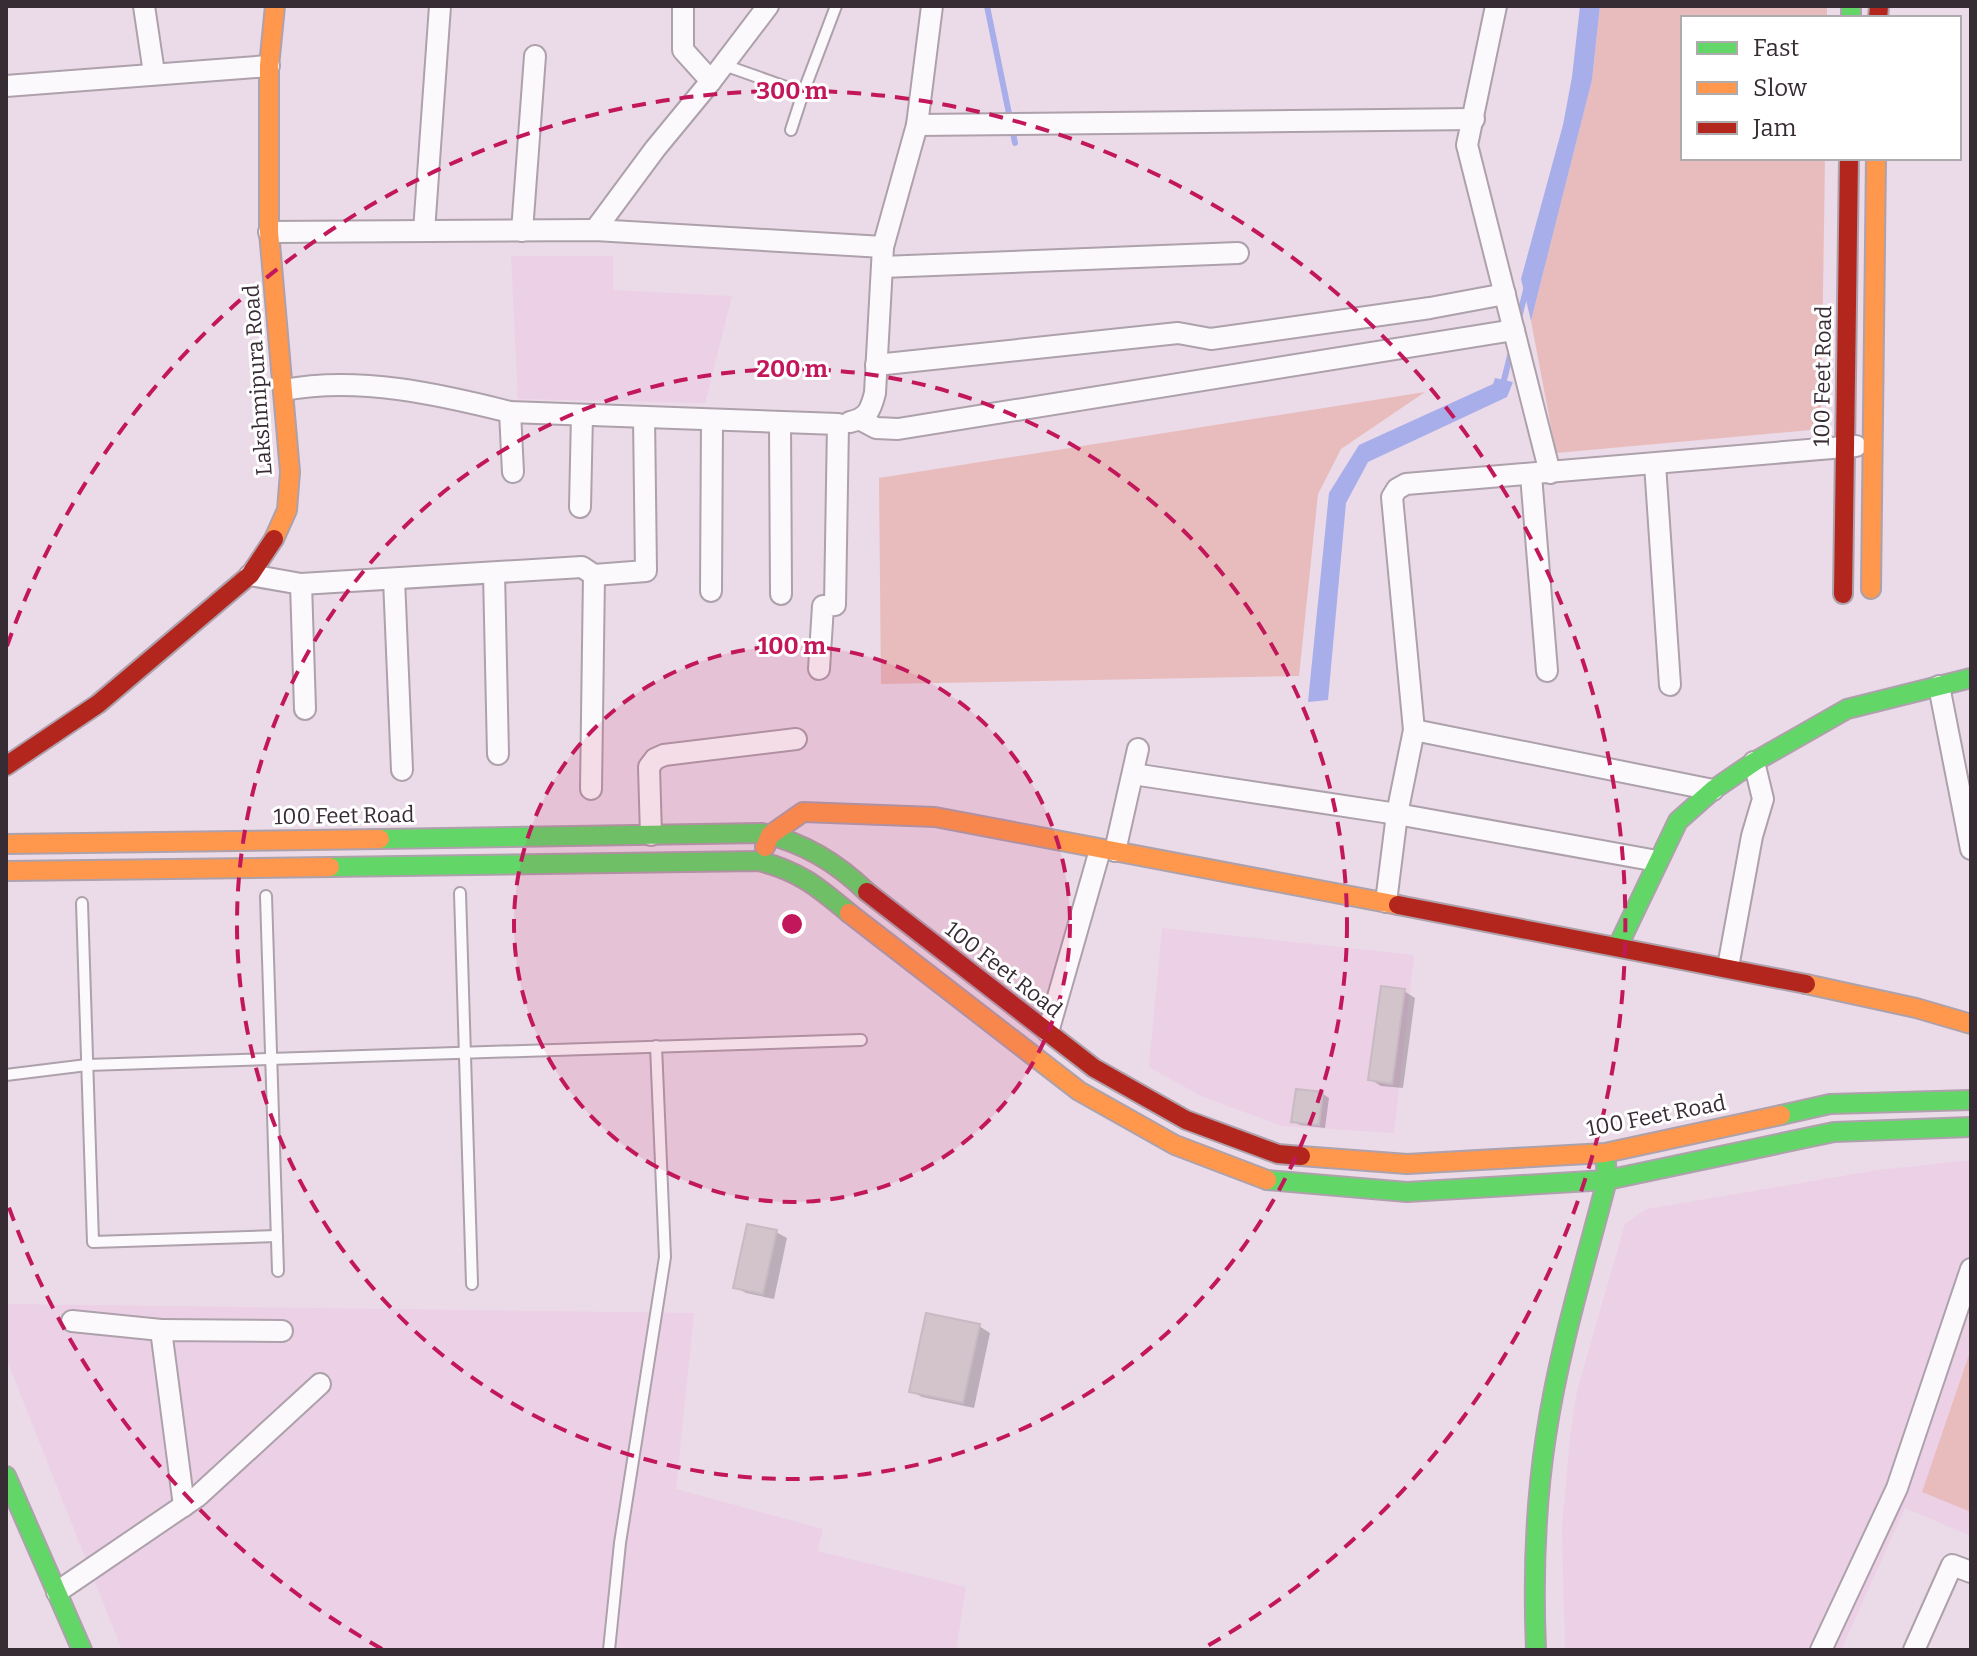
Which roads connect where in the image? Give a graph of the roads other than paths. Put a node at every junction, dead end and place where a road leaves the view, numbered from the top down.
1 (144, 6) edge
2 (275, 6) edge
3 (440, 6) edge
4 (683, 6) edge
5 (768, 6) edge
6 (836, 6) edge
7 (932, 6) edge
8 (1496, 6) edge
9 (535, 56) dead end
10 (269, 66) junction
11 (154, 73) junction
12 (718, 73) junction
13 (6, 86) edge
14 (803, 93) junction
15 (1474, 119) junction
16 (917, 125) junction
17 (791, 130) dead end
18 (1849, 160) edge
19 (1876, 160) edge
20 (595, 230) junction
21 (424, 231) junction
22 (522, 231) junction
23 (269, 232) junction
24 (1238, 253) dead end
25 (883, 257) junction
26 (1506, 300) junction
27 (1514, 330) junction
28 (876, 365) junction
29 (284, 390) junction
30 (510, 412) junction
31 (582, 415) junction
32 (644, 417) junction
33 (712, 420) junction
34 (861, 420) junction
35 (780, 423) junction
36 (838, 424) junction
37 (1873, 445) junction
38 (1845, 447) junction
39 (1655, 464) junction
40 (513, 472) dead end
41 (1540, 474) junction
42 (580, 507) dead end
43 (494, 573) junction
44 (250, 575) junction
45 (594, 575) junction
46 (394, 579) junction
47 (301, 584) junction
48 (1871, 589) dead end
49 (711, 591) dead end
50 (781, 594) dead end
51 (1843, 594) dead end
52 (819, 669) dead end
53 (1547, 671) dead end
54 (1971, 678) edge
55 (1670, 685) dead end
56 (1939, 686) junction
57 (305, 709) dead end
58 (1414, 730) junction
59 (796, 739) dead end
60 (1138, 749) dead end
61 (498, 754) dead end
62 (1754, 762) junction
63 (6, 766) edge
64 (402, 770) dead end
65 (1133, 774) junction
66 (591, 789) dead end
67 (1713, 790) junction
68 (1397, 814) junction
69 (651, 835) junction
70 (770, 835) junction
71 (6, 844) edge
72 (1971, 849) edge
73 (1108, 851) junction
74 (759, 861) junction
75 (1657, 861) junction
76 (6, 871) edge
77 (460, 893) dead end
78 (266, 896) dead end
79 (1386, 902) junction
80 (82, 903) dead end
81 (1618, 946) junction
82 (1728, 967) junction
83 (1971, 1024) edge
84 (1048, 1032) junction
85 (861, 1040) dead end
86 (656, 1046) junction
87 (464, 1053) junction
88 (271, 1059) junction
89 (87, 1065) junction
90 (6, 1075) edge
91 (1971, 1100) edge
92 (1971, 1127) edge
93 (1605, 1153) junction
94 (1607, 1180) junction
95 (277, 1236) junction
96 (1971, 1269) edge
97 (278, 1271) dead end
98 (472, 1284) dead end
99 (72, 1321) dead end
100 (161, 1330) junction
101 (282, 1331) dead end
102 (320, 1384) dead end
103 (6, 1476) edge
104 (184, 1506) junction
105 (1971, 1572) edge
106 (57, 1592) junction
107 (82, 1650) edge
108 (609, 1650) edge
109 (1536, 1650) edge
110 (1821, 1650) edge
111 (1914, 1650) edge

1 - 11 street
2 - 10 main road, Lakshmipura Road
3 - 21 street
4 - 12 street
5 - 12 street
6 - 14 lane
7 - 16 street
8 - 15 street
9 - 22 street
10 - 11 street
10 - 23 main road, Lakshmipura Road
11 - 13 street
12 - 14 lane
12 - 20 street
14 - 17 lane
15 - 16 street
15 - 26 street
16 - 25 street
18 - 38 main road, 100 Feet Road
19 - 37 main road
20 - 22 street
20 - 25 street
21 - 22 street
21 - 23 street
23 - 29 main road, Lakshmipura Road
24 - 25 street
25 - 28 street
26 - 27 street
26 - 28 street
27 - 34 street
27 - 41 street
28 - 34 street
29 - 30 street
29 - 44 main road, Lakshmipura Road
30 - 31 street
30 - 40 street
31 - 32 street
31 - 42 street
32 - 33 street
32 - 45 street
33 - 35 street
33 - 49 street
34 - 36 street
35 - 36 street
35 - 50 street
36 - 52 street
37 - 38 street
37 - 48 main road
38 - 39 street
38 - 51 main road, 100 Feet Road
39 - 41 street
39 - 55 street
41 - 53 street
41 - 58 street
43 - 45 street
43 - 46 street
43 - 61 street
44 - 47 street
44 - 63 main road, Lakshmipura Road
45 - 66 street
46 - 47 street
46 - 64 street
47 - 57 street
54 - 56 main road
56 - 62 main road
56 - 72 street
58 - 67 street
58 - 68 street
59 - 69 street
60 - 65 street
62 - 67 main road
62 - 82 street
65 - 68 street
65 - 73 street
67 - 75 main road
68 - 75 street
68 - 79 street
69 - 70 main road, 100 Feet Road
69 - 71 main road, 100 Feet Road
70 - 73 main road
70 - 74 main road
70 - 84 main road, 100 Feet Road
73 - 79 main road
73 - 84 street
74 - 76 main road
74 - 94 main road
75 - 81 main road
77 - 87 lane
78 - 88 lane
79 - 81 main road
80 - 89 lane
81 - 82 main road
82 - 83 main road
84 - 93 main road, 100 Feet Road
85 - 86 lane
86 - 87 lane
86 - 108 lane
87 - 88 lane
87 - 98 lane
88 - 89 lane
88 - 95 lane
89 - 90 lane
89 - 95 lane
91 - 93 main road, 100 Feet Road
92 - 94 main road
93 - 94 main road
94 - 109 main road
95 - 97 lane
96 - 110 street
99 - 100 street
100 - 101 street
100 - 104 street
102 - 104 street
103 - 106 main road
104 - 106 street
105 - 111 street
106 - 107 main road

